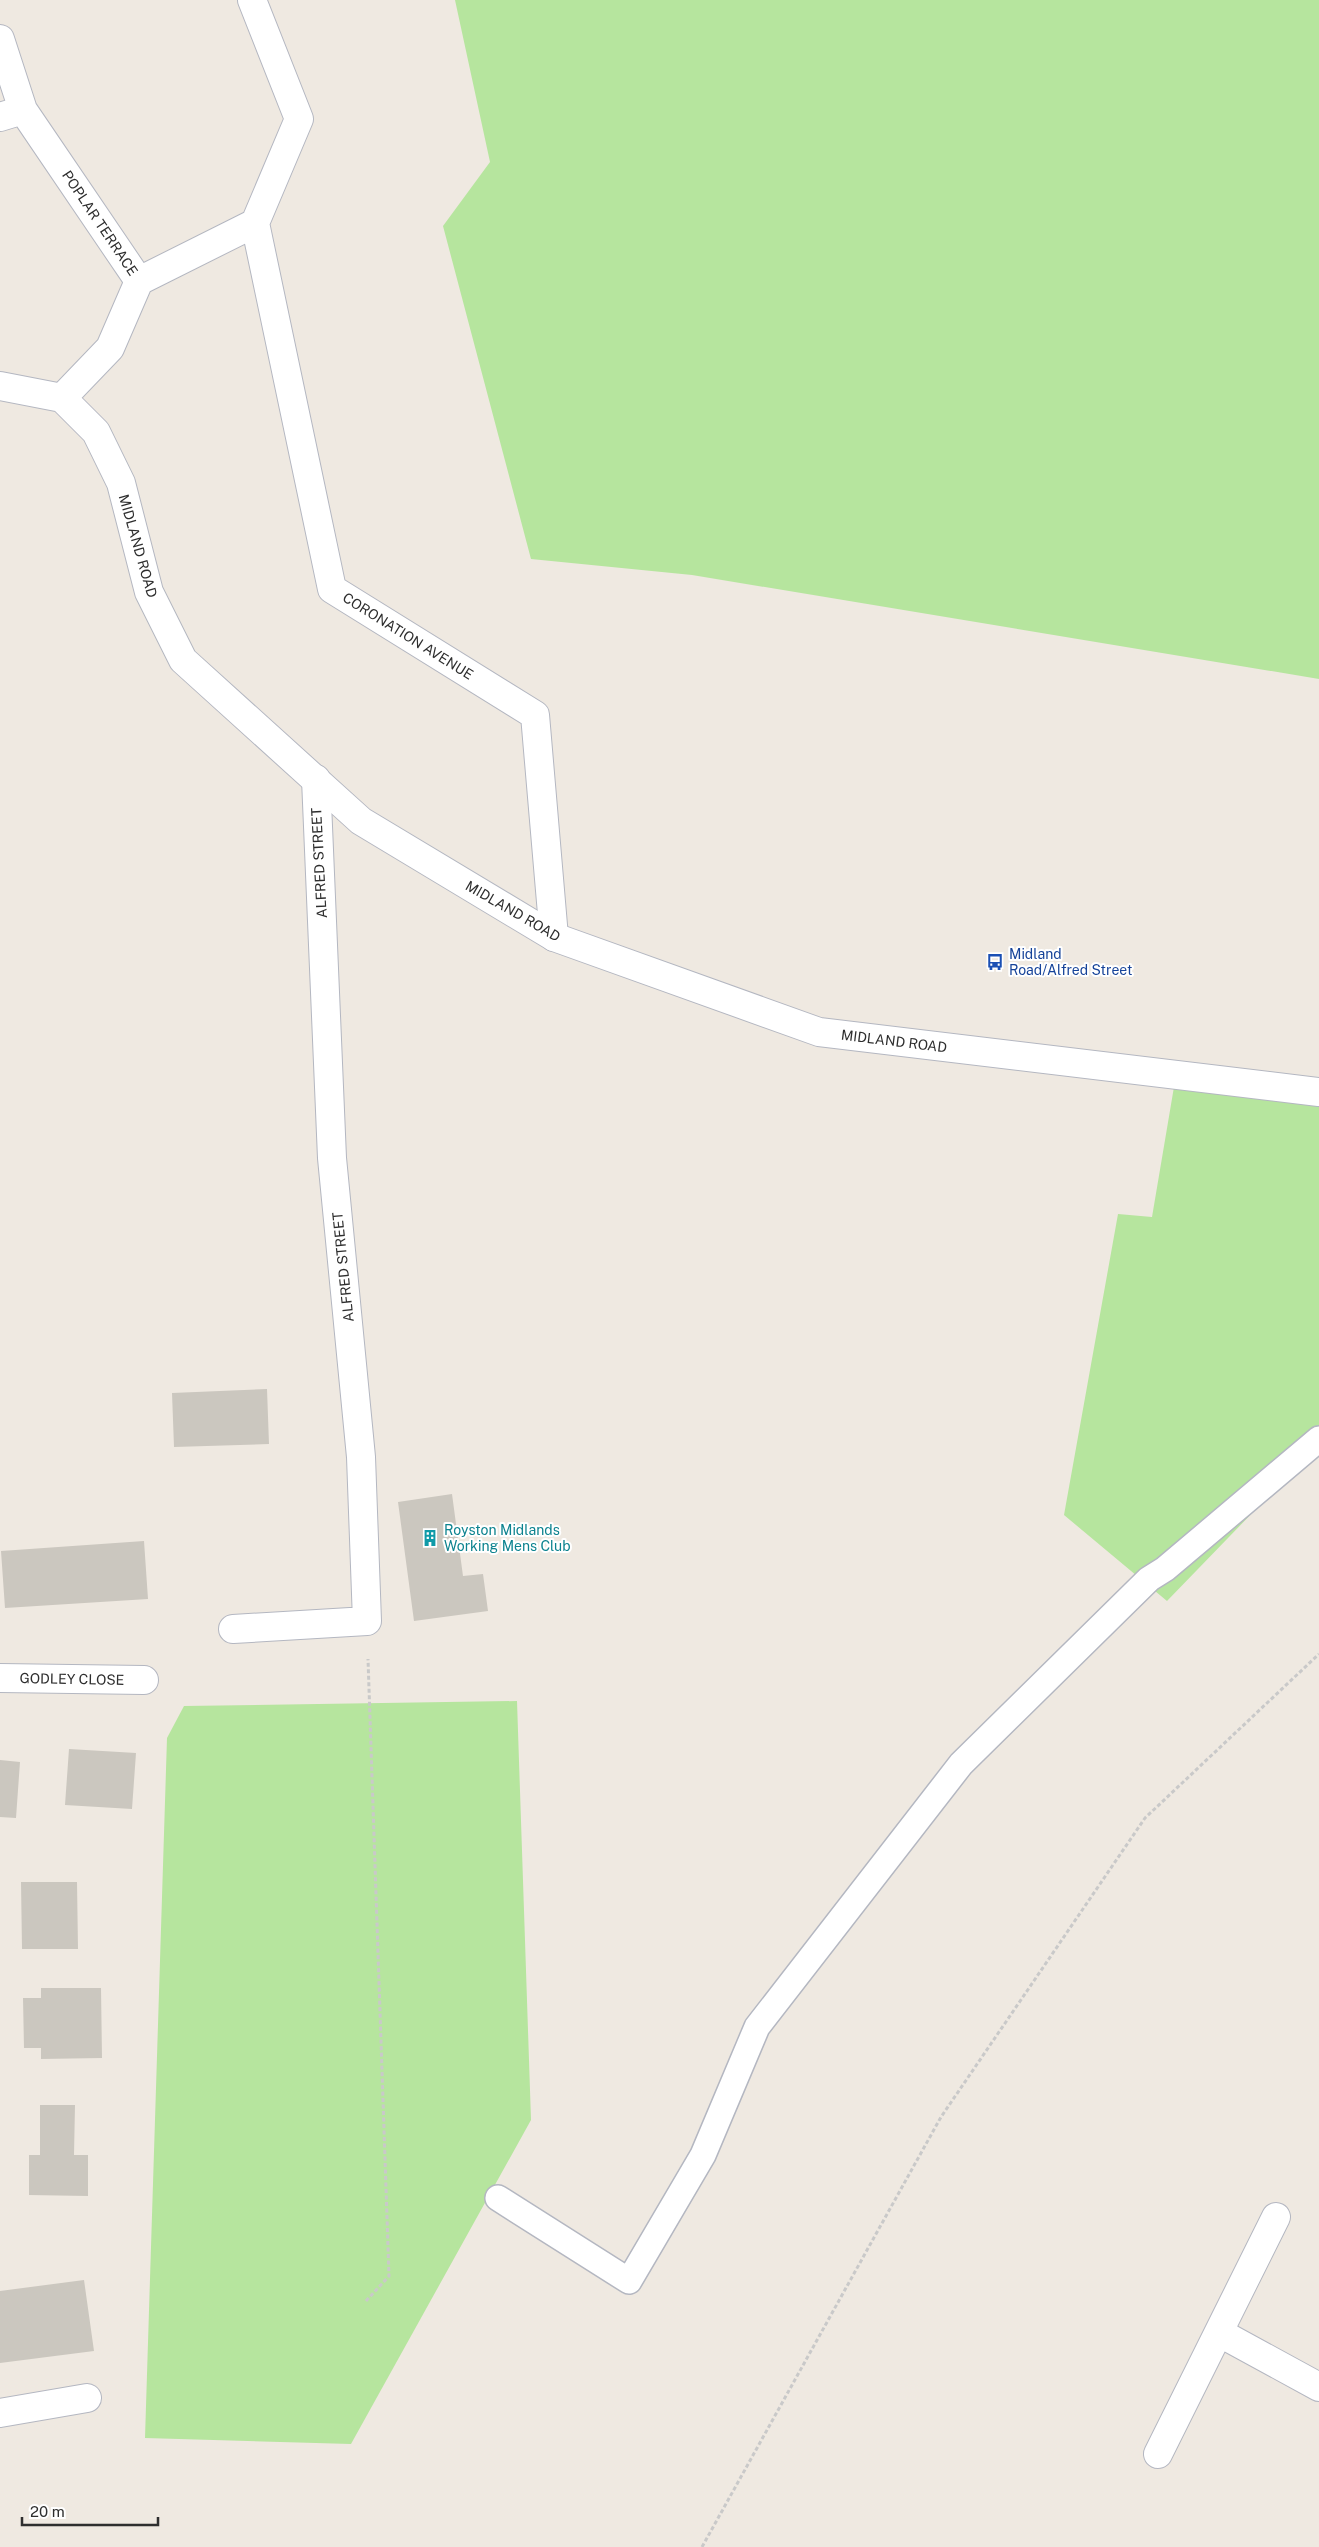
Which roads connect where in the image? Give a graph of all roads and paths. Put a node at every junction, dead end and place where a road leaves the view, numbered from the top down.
1 (252, 0) edge
2 (0, 39) edge
3 (12, 114) edge
4 (255, 224) junction
5 (139, 281) junction
6 (0, 386) edge
7 (62, 398) junction
8 (316, 779) junction
9 (554, 936) junction
10 (1319, 1092) edge
11 (1319, 1439) edge
12 (367, 1621) junction
13 (233, 1629) dead end
14 (1319, 1654) edge
15 (0, 1678) edge
16 (144, 1680) dead end
17 (498, 2198) dead end
18 (1276, 2217) dead end
19 (366, 2301) dead end
20 (1220, 2333) junction
21 (1319, 2387) edge
22 (87, 2398) dead end
23 (0, 2413) edge
24 (1158, 2454) dead end
25 (702, 2547) edge

1 - 4 street
2 - 3 street, POPLAR TERRACE
3 - 5 street, POPLAR TERRACE
4 - 5 street
4 - 9 street, CORONATION AVENUE
5 - 7 street, POPLAR TERRACE
6 - 7 street
7 - 8 street, MIDLAND ROAD
8 - 9 street, MIDLAND ROAD
8 - 12 street, ALFRED STREET
9 - 10 street, MIDLAND ROAD
11 - 17 lane
12 - 13 street
12 - 19 path
14 - 25 path
15 - 16 street, GODLEY CLOSE
18 - 20 street
20 - 21 street
20 - 24 street
22 - 23 street

